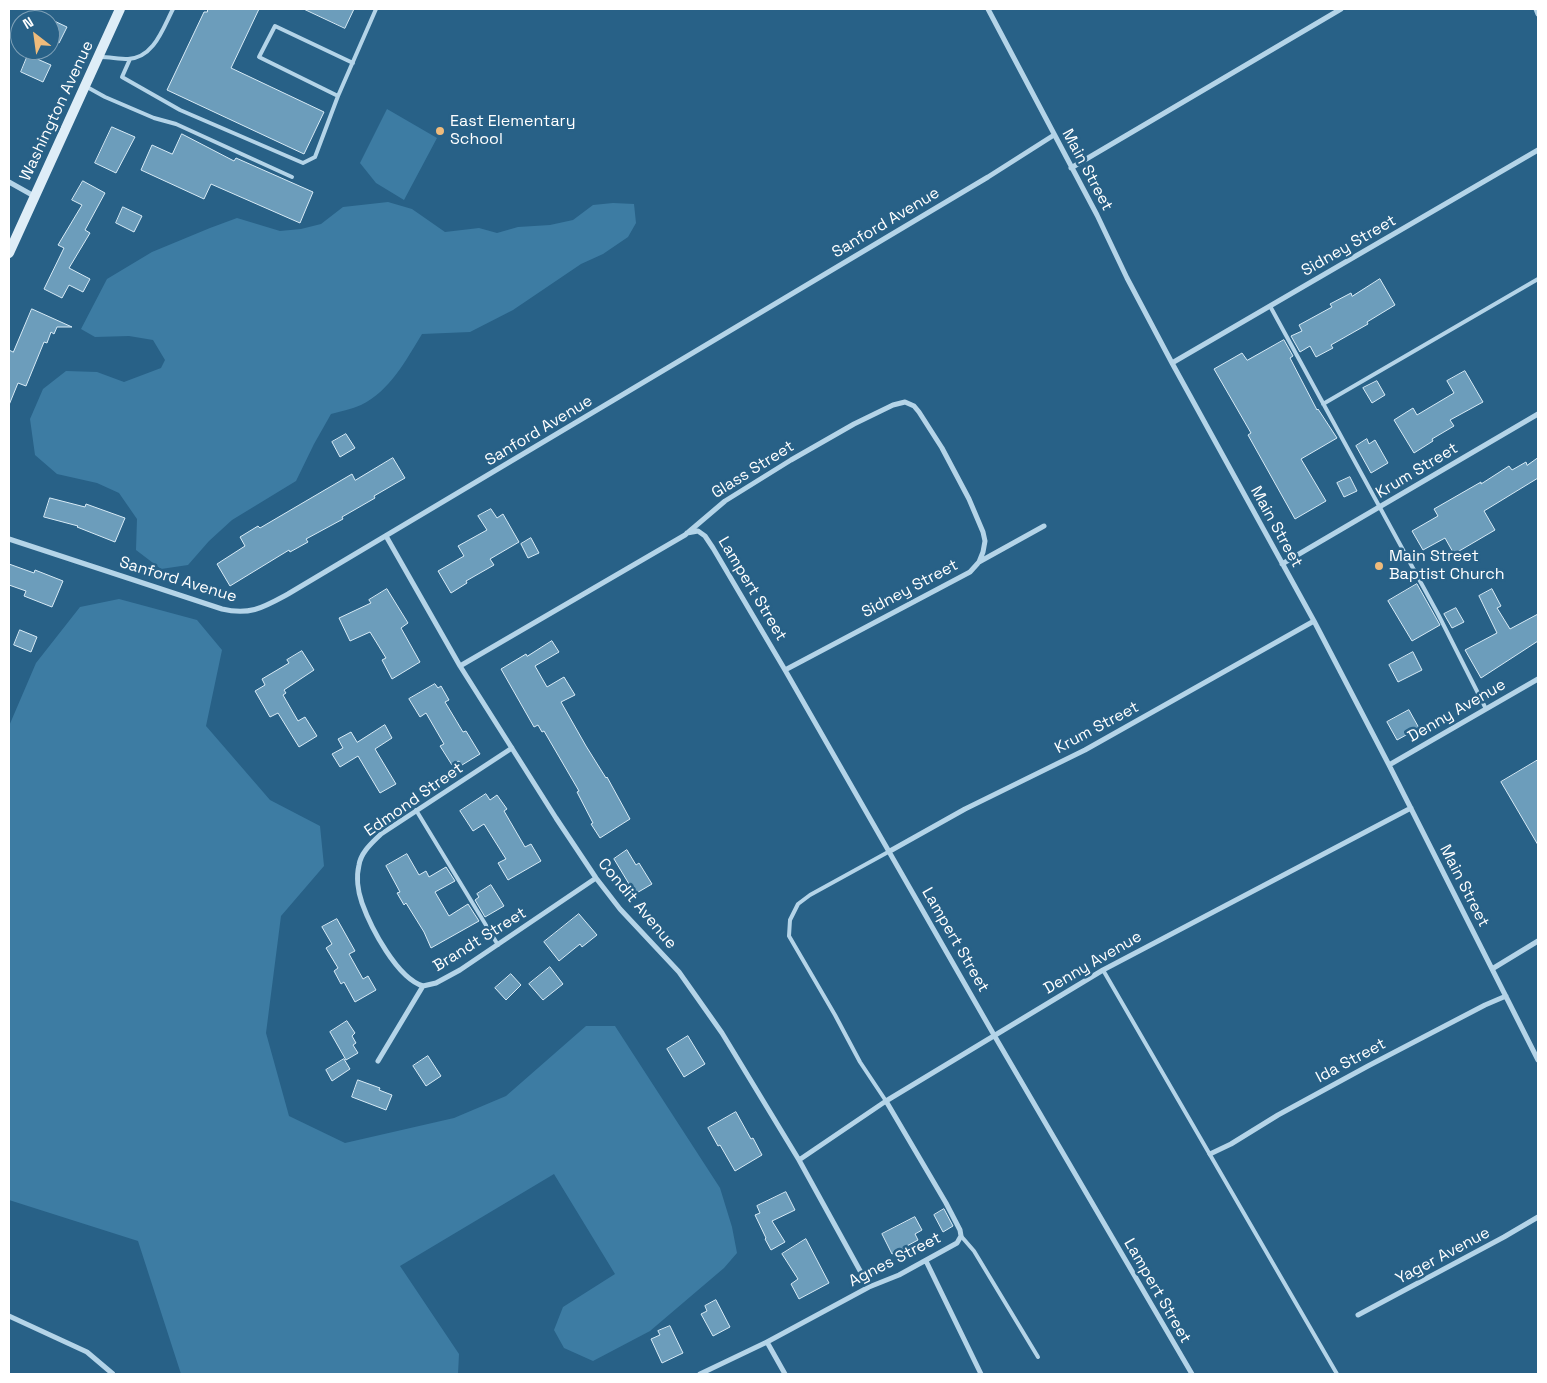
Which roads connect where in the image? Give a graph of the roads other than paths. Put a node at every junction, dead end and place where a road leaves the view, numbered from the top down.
1 (120, 9) edge
2 (173, 9) edge
3 (376, 9) edge
4 (988, 9) edge
5 (1341, 9) edge
6 (1536, 9) edge
7 (1538, 14) edge
8 (98, 56) junction
9 (130, 59) junction
10 (354, 62) junction
11 (84, 86) junction
12 (338, 96) junction
13 (1054, 135) junction
14 (1538, 150) edge
15 (1071, 168) junction
16 (292, 177) dead end
17 (9, 182) edge
18 (34, 196) junction
19 (9, 254) edge
20 (1538, 279) edge
21 (1270, 306) junction
22 (1172, 364) junction
23 (1323, 404) junction
24 (1538, 414) edge
25 (1380, 508) junction
26 (1044, 526) dead end
27 (687, 533) junction
28 (386, 536) junction
29 (9, 539) edge
30 (979, 562) junction
31 (1282, 564) junction
32 (1314, 621) junction
33 (460, 666) junction
34 (785, 670) junction
35 (1538, 679) edge
36 (1486, 709) junction
37 (512, 748) junction
38 (1389, 765) junction
39 (1411, 808) junction
40 (416, 810) junction
41 (890, 851) junction
42 (596, 878) junction
43 (1538, 941) edge
44 (498, 945) junction
45 (1492, 968) junction
46 (1103, 970) junction
47 (423, 986) junction
48 (1506, 996) junction
49 (994, 1035) junction
50 (1538, 1060) edge
51 (378, 1061) dead end
52 (886, 1101) junction
53 (1210, 1154) junction
54 (799, 1160) junction
55 (1538, 1217) edge
56 (961, 1236) junction
57 (926, 1261) junction
58 (869, 1287) junction
59 (1358, 1315) dead end
60 (9, 1316) edge
61 (767, 1342) junction
62 (1038, 1357) dead end
63 (113, 1374) edge
64 (700, 1374) edge
65 (785, 1374) edge
66 (981, 1374) edge
67 (1192, 1374) edge
68 (1337, 1374) edge

1 - 8 main road, Washington Avenue
2 - 9 lane
3 - 10 lane
4 - 13 street, Main Street
5 - 15 street
6 - 7 street
8 - 9 lane
8 - 11 main road, Washington Avenue
9 - 12 lane
10 - 12 lane
10 - 12 lane
11 - 16 lane
11 - 18 main road, Washington Avenue
13 - 15 street, Main Street
13 - 28 street, Sanford Avenue
14 - 21 street, Sidney Street
15 - 22 street, Main Street
17 - 18 street
18 - 19 main road, Washington Avenue
20 - 23 lane
21 - 22 street, Sidney Street
21 - 23 lane
22 - 31 street, Main Street
23 - 25 lane
24 - 25 street, Krum Street
25 - 31 street, Krum Street
25 - 36 lane
26 - 30 street, Sidney Street
27 - 30 street, Glass Street
27 - 33 street, Glass Street
27 - 34 street, Lampert Street
28 - 29 street, Sanford Avenue
28 - 33 street, Condit Avenue
30 - 34 street, Sidney Street
31 - 32 street, Main Street
32 - 38 street, Main Street
32 - 41 street, Krum Street
33 - 37 street, Condit Avenue
34 - 41 street, Lampert Street
35 - 36 street, Denny Avenue
36 - 38 street, Denny Avenue
37 - 40 street, Edmond Street
37 - 42 street, Condit Avenue
38 - 39 street, Main Street
39 - 45 street, Main Street
39 - 46 street, Denny Avenue
40 - 44 lane
40 - 47 street, Edmond Street
41 - 49 street, Lampert Street
41 - 52 lane
42 - 44 street, Brandt Street
42 - 54 street, Condit Avenue
43 - 45 street
44 - 47 street, Brandt Street
45 - 48 street, Main Street
46 - 49 street, Denny Avenue
46 - 53 lane
47 - 51 street, Brandt Street
48 - 50 street, Main Street
48 - 53 street, Ida Street
49 - 52 street, Denny Avenue
49 - 67 street, Lampert Street
52 - 54 street, Denny Avenue
52 - 56 street, Agnes Street
53 - 68 lane
54 - 58 street, Condit Avenue
55 - 59 street, Yager Avenue
56 - 57 street, Agnes Street
56 - 62 lane
57 - 58 street, Agnes Street
57 - 66 street
58 - 61 street, Agnes Street
60 - 63 street
61 - 64 street, Agnes Street
61 - 65 street

